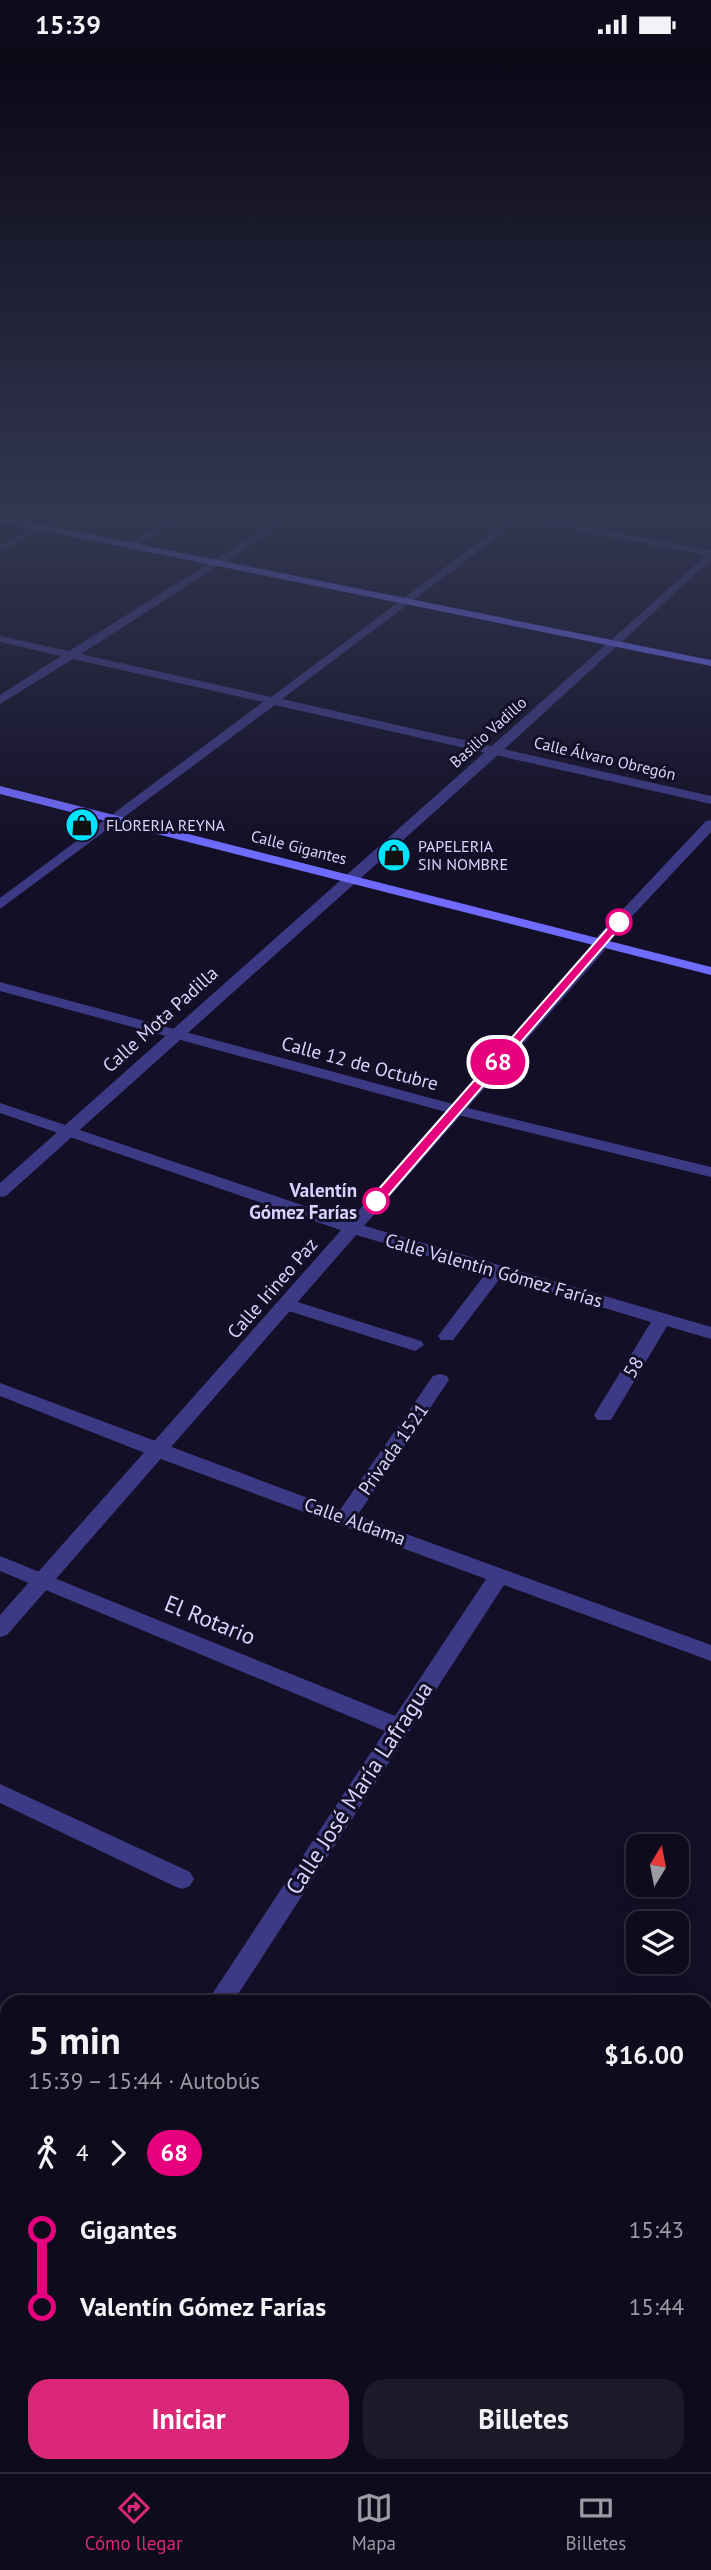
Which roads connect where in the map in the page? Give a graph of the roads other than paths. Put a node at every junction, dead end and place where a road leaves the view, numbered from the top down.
1 (118, 625) edge
2 (374, 625) edge
3 (525, 625) edge
4 (633, 625) edge
5 (0, 639) edge
6 (613, 643) junction
7 (70, 655) junction
8 (711, 663) edge
9 (0, 700) edge
10 (271, 700) junction
11 (495, 751) junction
12 (0, 790) edge
13 (711, 800) edge
14 (114, 819) junction
15 (711, 824) edge
16 (349, 878) junction
17 (0, 905) edge
18 (600, 942) junction
19 (711, 971) edge
20 (0, 986) edge
21 (175, 1035) junction
22 (0, 1108) edge
23 (456, 1110) junction
24 (68, 1131) junction
25 (711, 1172) edge
26 (0, 1192) edge
27 (352, 1228) junction
28 (496, 1271) junction
29 (285, 1304) junction
30 (662, 1319) junction
31 (711, 1333) edge
32 (447, 1336) dead end
33 (415, 1345) dead end
34 (440, 1380) dead end
35 (0, 1389) edge
36 (604, 1415) dead end
37 (158, 1450) junction
38 (345, 1518) junction
39 (0, 1563) edge
40 (500, 1574) junction
41 (43, 1580) junction
42 (0, 1629) edge
43 (711, 1653) edge
44 (399, 1727) junction
45 (0, 1793) edge
46 (182, 1879) dead end
47 (224, 1995) edge

1 - 7 street
2 - 10 street
3 - 6 main road
4 - 6 street, Basilio Vadillo
5 - 7 street, Calle Álvaro Obregón
6 - 8 main road
6 - 11 street, Basilio Vadillo
7 - 9 street
7 - 10 street, Calle Álvaro Obregón
10 - 11 street, Calle Álvaro Obregón
10 - 14 street
11 - 13 street, Calle Álvaro Obregón
11 - 16 street, Basilio Vadillo
12 - 14 main road, Calle Gigantes
14 - 16 main road, Calle Gigantes
14 - 17 street
15 - 18 street, Calle Irineo Paz
16 - 18 main road, Calle Gigantes
16 - 21 street, Calle Mota Padilla
18 - 19 main road, Calle Gigantes
18 - 23 street, Calle Irineo Paz
20 - 21 street, Calle 12 de Octubre
21 - 23 street, Calle 12 de Octubre
21 - 24 street, Calle Mota Padilla
22 - 24 street, Calle Valentín Gómez Farías
23 - 25 street, Calle 12 de Octubre
23 - 27 street, Calle Irineo Paz
24 - 26 street, Calle Mota Padilla
24 - 27 street, Calle Valentín Gómez Farías
27 - 28 street, Calle Valentín Gómez Farías
27 - 29 street, Calle Irineo Paz
28 - 30 street, Calle Valentín Gómez Farías
28 - 32 street
29 - 33 street
29 - 37 street, Calle Irineo Paz
30 - 31 street, Calle Valentín Gómez Farías
30 - 36 street, 58
34 - 38 street, Privada 1521
35 - 37 street, Calle Aldama
37 - 38 street, Calle Aldama
37 - 41 street, Calle Irineo Paz
38 - 40 street, Calle Aldama
39 - 41 street, El Rotario
40 - 43 street, Calle Aldama
40 - 44 street, Calle José María Lafragua
41 - 42 street, Calle Irineo Paz
41 - 44 street, El Rotario
44 - 47 street, Calle José María Lafragua
45 - 46 street

